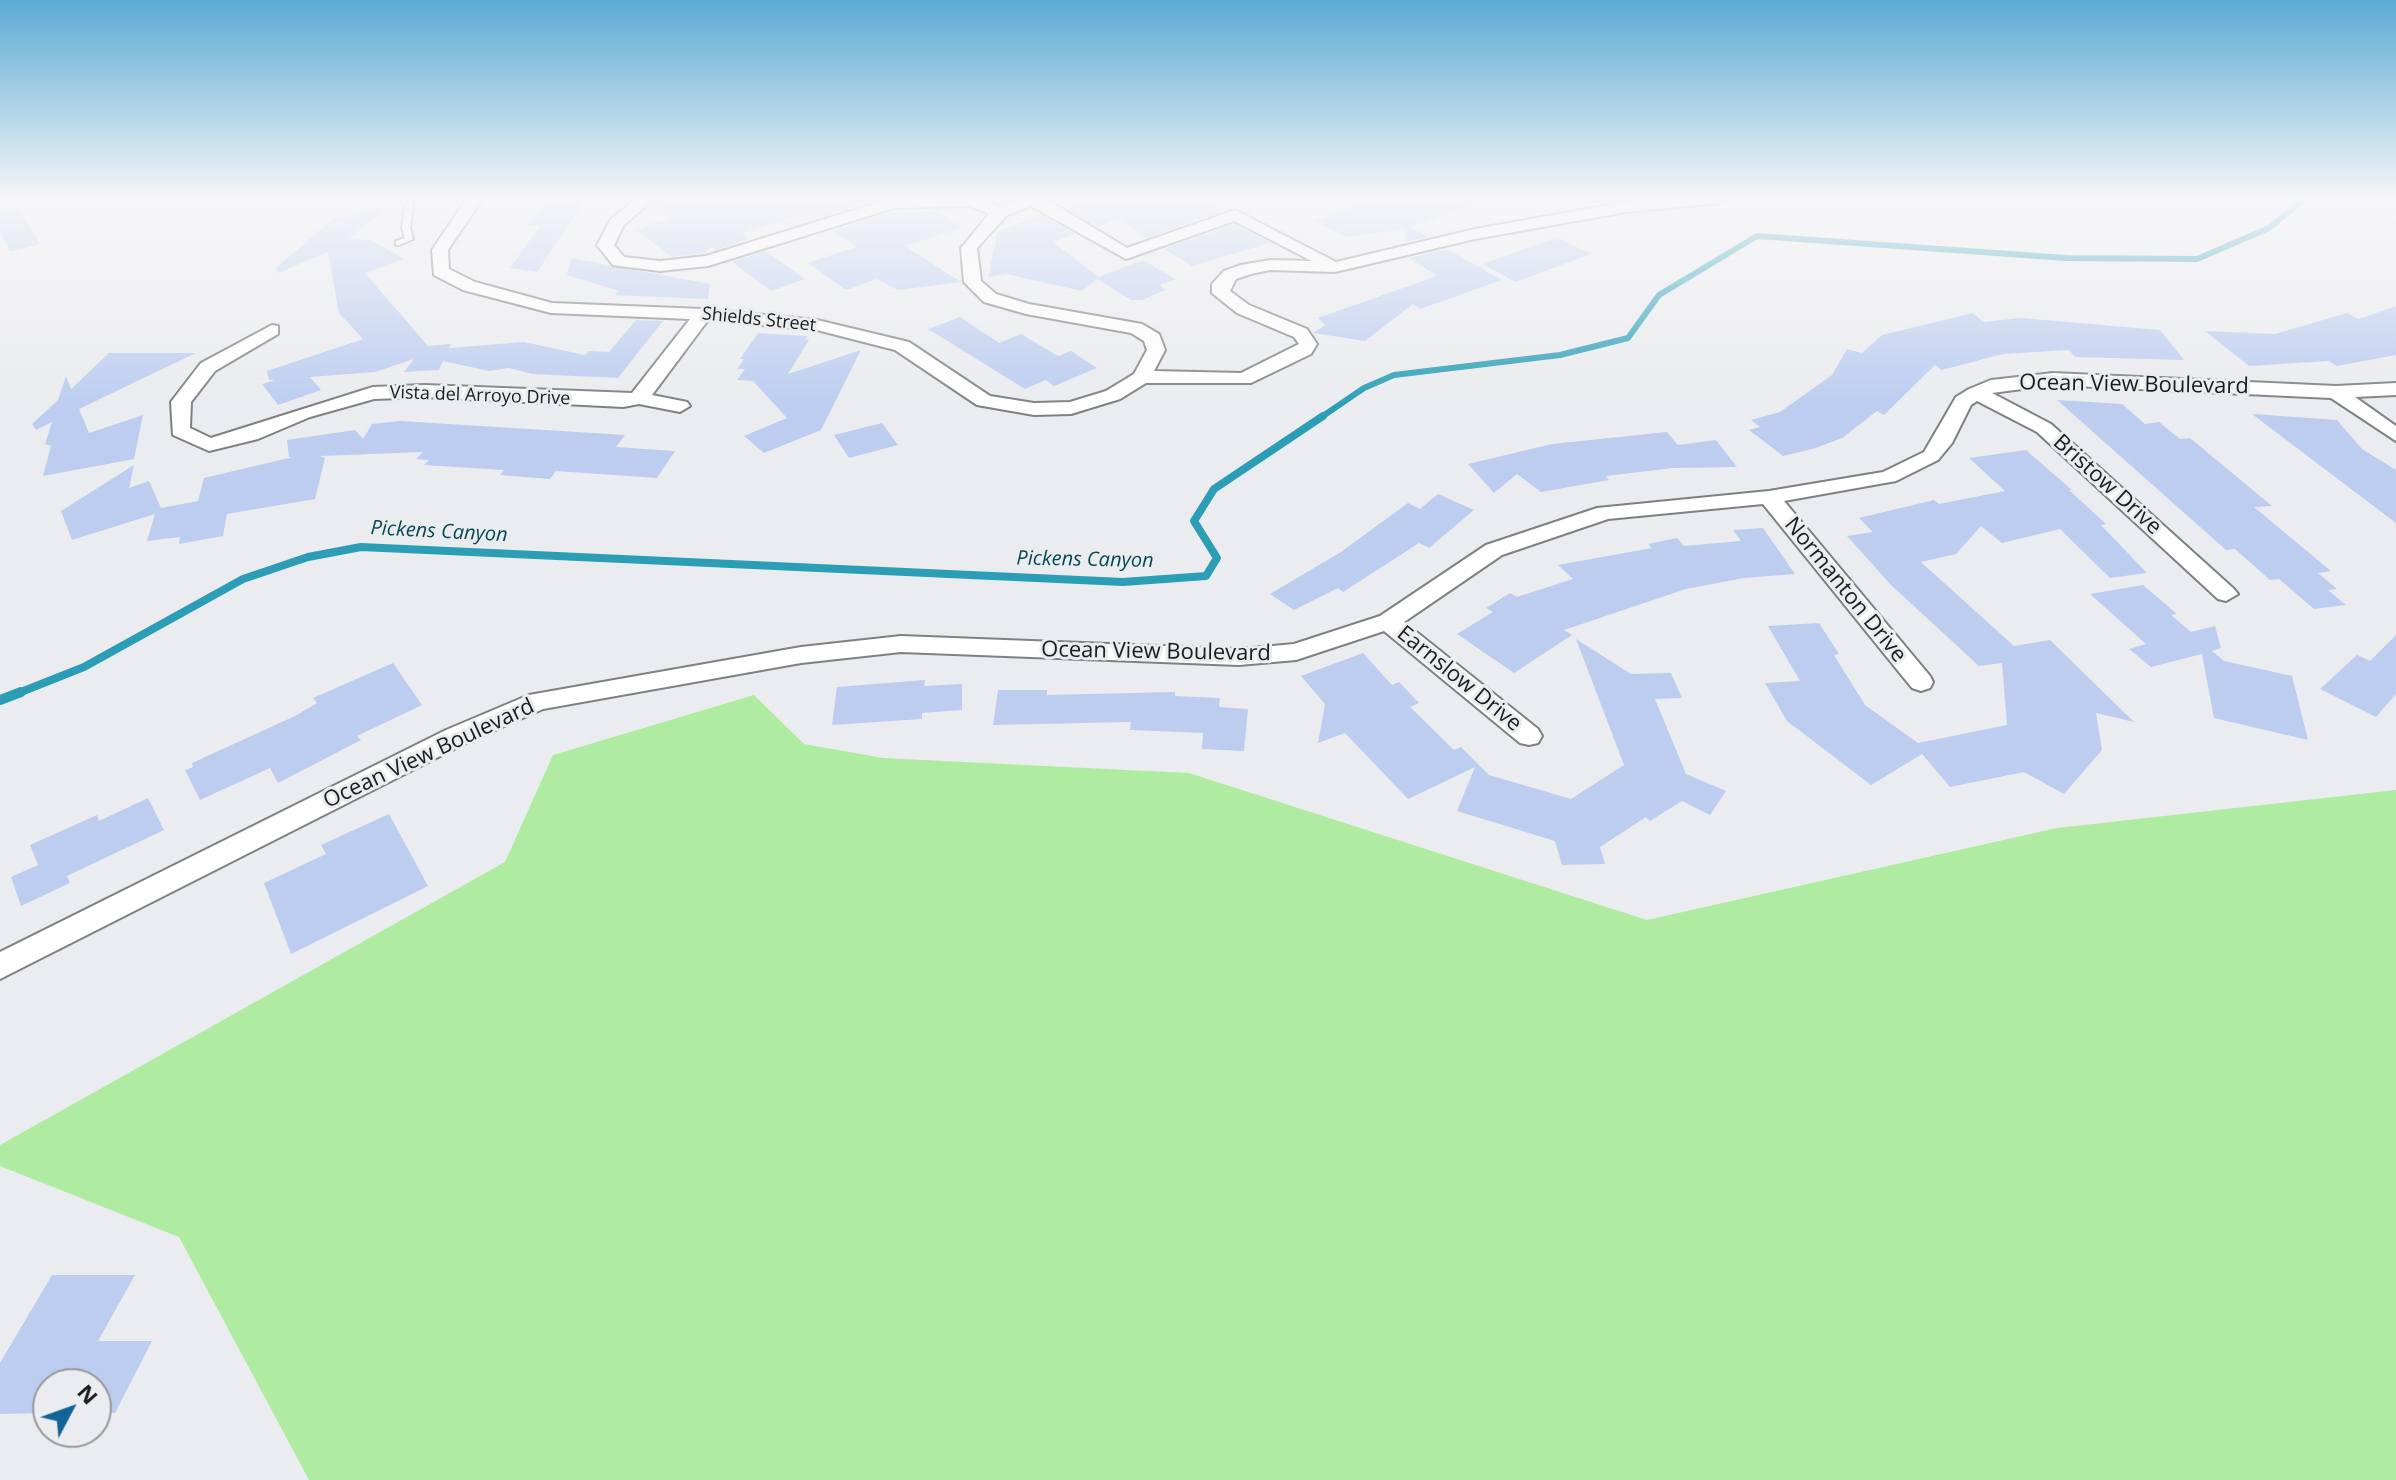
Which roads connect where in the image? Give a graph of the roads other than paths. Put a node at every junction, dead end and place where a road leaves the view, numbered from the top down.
1 (440, 267) edge
2 (971, 267) edge
3 (1258, 267) edge
4 (703, 314) junction
5 (272, 330) dead end
6 (1142, 377) junction
7 (2396, 389) edge
8 (2336, 392) junction
9 (1976, 393) junction
10 (639, 398) junction
11 (680, 406) dead end
12 (2396, 435) edge
13 (1769, 497) junction
14 (2226, 594) dead end
15 (1388, 622) junction
16 (1921, 682) dead end
17 (1529, 736) dead end
18 (0, 966) edge

1 - 4 street, Shields Street
2 - 6 street
3 - 6 street
4 - 6 street, Shields Street
4 - 10 street
5 - 10 street, Vista del Arroyo Drive
7 - 8 street, Ocean View Boulevard
8 - 9 street, Ocean View Boulevard
8 - 12 street
9 - 13 street, Ocean View Boulevard
9 - 14 street, Bristow Drive
10 - 11 street
13 - 15 street, Ocean View Boulevard
13 - 16 street, Normanton Drive
15 - 17 street, Earnslow Drive
15 - 18 street, Ocean View Boulevard

